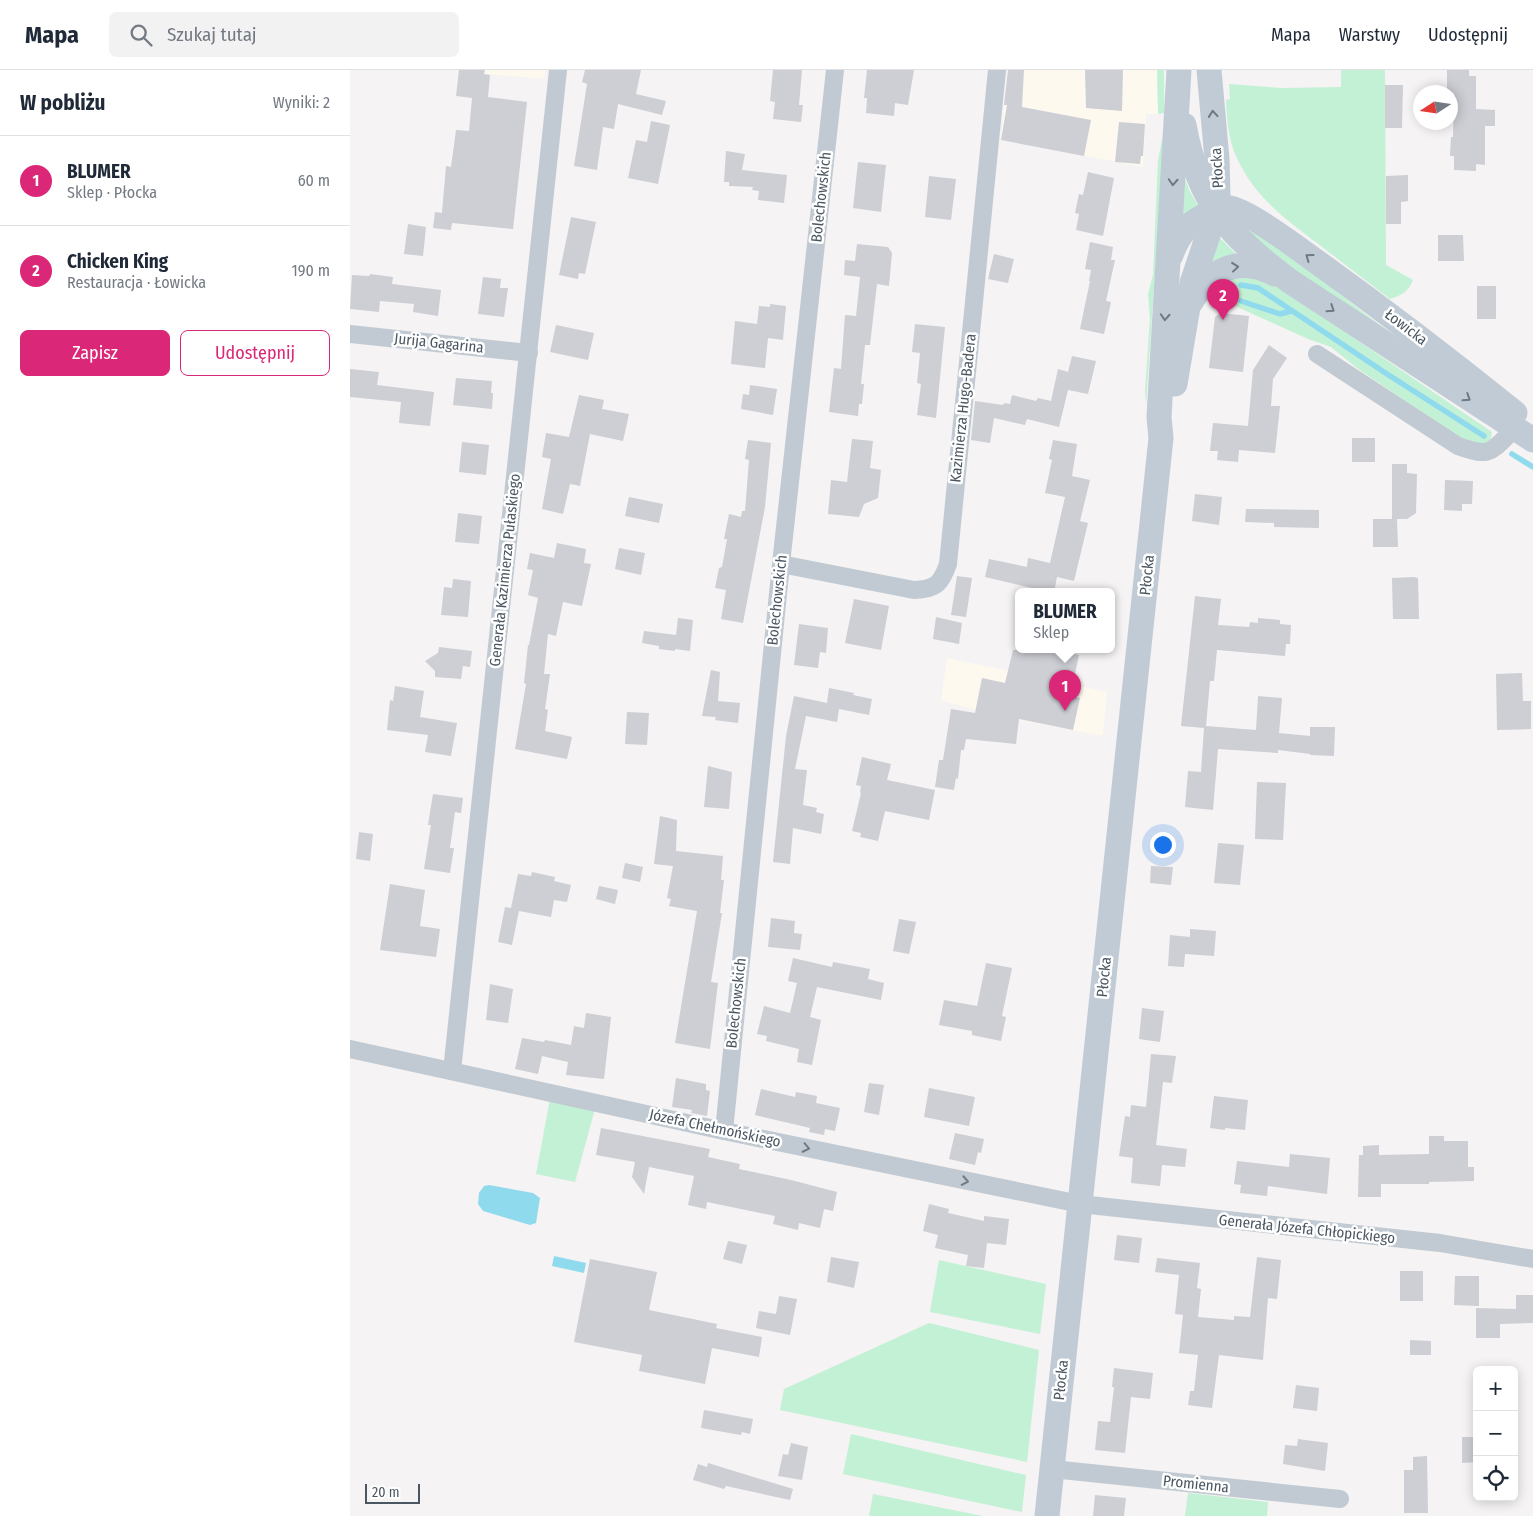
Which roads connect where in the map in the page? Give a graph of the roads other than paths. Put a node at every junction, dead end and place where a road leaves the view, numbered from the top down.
1 (558, 70) edge
2 (835, 70) edge
3 (997, 70) edge
4 (1209, 70) edge
5 (1179, 75) edge
6 (1217, 159) junction
7 (1216, 211) junction
8 (1275, 232) junction
9 (1168, 268) junction
10 (1291, 282) junction
11 (1188, 308) junction
12 (350, 334) edge
13 (529, 353) junction
14 (1317, 354) dead end
15 (1527, 432) edge
16 (1161, 438) junction
17 (781, 564) junction
18 (350, 1049) edge
19 (452, 1070) junction
20 (724, 1131) junction
21 (1080, 1204) junction
22 (1533, 1258) edge
23 (1052, 1469) junction
24 (1340, 1499) dead end
25 (1047, 1516) edge

1 - 13 street, Generała Kazimierza Pułaskiego
2 - 17 street, Bolechowskich
3 - 17 street, Kazimierza Hugo-Badera
6 -> 4 street, Płocka
5 - 7 street, Łowicka
5 -> 9 street, Płocka
6 - 7 street, Płocka
6 - 8 street, Łowicka
7 - 8 street, Łowicka
7 - 9 street, Łowicka
7 - 10 street, Łowicka
7 - 11 street, Płocka
15 -> 8 street, Łowicka
9 -> 16 street, Płocka
11 -> 10 street, Łowicka
10 -> 15 street, Łowicka
11 - 16 street, Płocka
12 - 13 street, Jurija Gagarina
13 - 19 street, Generała Kazimierza Pułaskiego
14 - 15 street
16 - 21 street, Płocka
17 - 20 street, Bolechowskich
18 - 19 street, Józefa Chełmońskiego
19 - 20 street, Józefa Chełmońskiego
20 -> 21 street, Józefa Chełmońskiego
21 - 22 street, Generała Józefa Chłopickiego
21 - 23 street, Płocka
23 - 24 street, Promienna
23 - 25 street, Płocka

